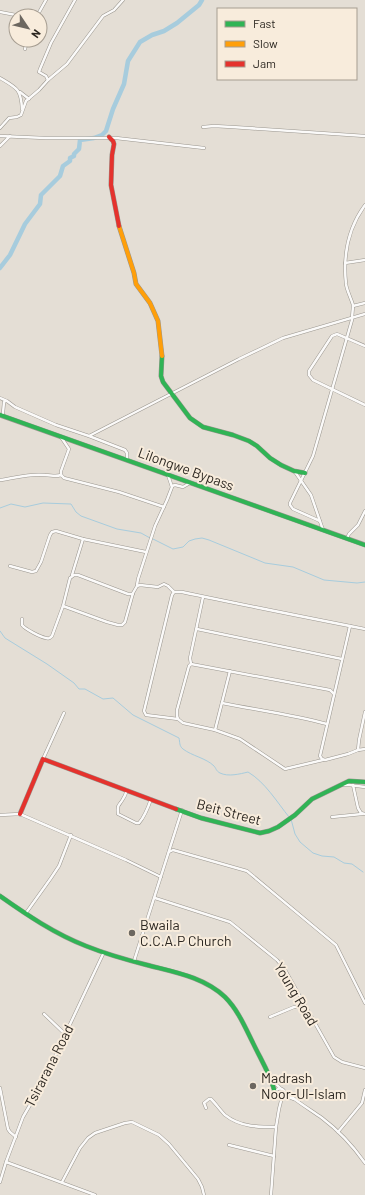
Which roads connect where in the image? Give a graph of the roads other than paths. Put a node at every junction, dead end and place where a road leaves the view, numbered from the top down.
1 (75, 0) edge
2 (123, 0) edge
3 (0, 78) edge
4 (48, 80) junction
5 (18, 90) junction
6 (29, 99) junction
7 (22, 111) junction
8 (1, 127) edge
9 (204, 127) dead end
10 (0, 136) edge
11 (10, 136) junction
12 (365, 136) edge
13 (109, 137) junction
14 (0, 146) edge
15 (204, 148) dead end
16 (365, 205) edge
17 (365, 260) edge
18 (345, 262) junction
19 (365, 303) edge
20 (353, 306) junction
21 (365, 314) edge
22 (352, 317) junction
23 (346, 338) junction
24 (365, 346) edge
25 (332, 389) junction
26 (172, 394) junction
27 (0, 398) edge
28 (7, 401) junction
29 (365, 405) edge
30 (1, 414) edge
31 (89, 436) junction
32 (61, 437) junction
33 (74, 441) junction
34 (68, 448) junction
35 (127, 460) junction
36 (294, 471) junction
37 (305, 473) junction
38 (167, 474) junction
39 (61, 475) junction
40 (0, 480) edge
41 (301, 480) junction
42 (191, 483) junction
43 (172, 486) junction
44 (164, 507) junction
45 (365, 511) edge
46 (320, 521) junction
47 (323, 530) junction
48 (83, 539) junction
49 (346, 539) junction
50 (365, 546) edge
51 (146, 552) junction
52 (10, 566) dead end
53 (72, 575) junction
54 (137, 586) junction
55 (174, 592) junction
56 (133, 593) junction
57 (203, 597) junction
58 (63, 606) junction
59 (22, 619) dead end
60 (350, 626) junction
61 (365, 628) edge
62 (197, 629) junction
63 (342, 659) junction
64 (191, 664) junction
65 (230, 671) junction
66 (334, 695) junction
67 (222, 703) junction
68 (365, 712) edge
69 (64, 713) dead end
70 (178, 719) junction
71 (327, 724) junction
72 (215, 730) junction
73 (365, 749) edge
74 (358, 750) junction
75 (43, 759) junction
76 (324, 760) junction
77 (365, 782) edge
78 (353, 785) junction
79 (337, 787) junction
80 (365, 787) edge
81 (128, 790) junction
82 (151, 798) junction
83 (182, 810) junction
84 (20, 814) junction
85 (364, 814) edge
86 (0, 815) edge
87 (332, 817) dead end
88 (71, 835) junction
89 (169, 852) junction
90 (161, 877) junction
91 (0, 896) edge
92 (155, 898) junction
93 (25, 914) junction
94 (104, 952) junction
95 (134, 962) junction
96 (365, 1004) edge
97 (305, 1006) junction
98 (44, 1014) dead end
99 (270, 1017) dead end
100 (65, 1034) junction
101 (365, 1068) edge
102 (271, 1079) junction
103 (0, 1088) edge
104 (282, 1090) junction
105 (365, 1090) edge
106 (276, 1095) junction
107 (282, 1097) junction
108 (294, 1099) junction
109 (363, 1103) edge
110 (206, 1108) dead end
111 (279, 1109) junction
112 (276, 1127) junction
113 (338, 1132) junction
114 (16, 1137) junction
115 (229, 1145) dead end
116 (274, 1156) junction
117 (6, 1162) junction
118 (365, 1163) edge
119 (0, 1182) edge
120 (62, 1182) junction
121 (83, 1190) junction
122 (81, 1195) edge
123 (95, 1195) edge
124 (204, 1195) edge
125 (271, 1195) edge

1 - 4 street
2 - 4 street
3 - 5 street
4 - 6 street
5 - 6 street
5 - 7 street
6 - 7 street
7 - 8 street
8 - 10 street
9 - 12 street
10 - 11 street
11 - 13 street
11 - 14 street
13 - 15 street
13 - 26 street
16 - 18 street
17 - 18 street
18 - 20 street
19 - 20 street
20 - 22 street
21 - 22 street
22 - 23 street
22 - 26 street
23 - 24 street
23 - 25 street
23 - 25 street
25 - 29 street
25 - 37 street
26 - 31 street
26 - 36 street
27 - 28 street
28 - 30 street
28 - 31 street
30 - 32 street, Lilongwe Bypass
31 - 35 street
32 - 33 street, Lilongwe Bypass
32 - 34 street
33 - 34 street
33 - 35 street, Lilongwe Bypass
34 - 39 street
35 - 38 street, Lilongwe Bypass
36 - 37 street
36 - 41 street
37 - 41 street
38 - 42 street, Lilongwe Bypass
38 - 43 street
39 - 40 street
39 - 44 street
41 - 46 street
41 - 46 street
42 - 43 street
42 - 47 street, Lilongwe Bypass
43 - 44 street
44 - 51 street
45 - 49 street
46 - 47 street
47 - 49 street, Lilongwe Bypass
48 - 51 street
48 - 52 street
48 - 53 street
49 - 50 street, Lilongwe Bypass
51 - 54 street
53 - 56 street
53 - 58 street
54 - 55 street
54 - 56 street
55 - 57 street
55 - 70 street
56 - 58 street
57 - 60 street
57 - 62 street
58 - 59 street
60 - 61 street
60 - 63 street
62 - 63 street
62 - 64 street
63 - 66 street
64 - 65 street
64 - 70 street
65 - 66 street
65 - 67 street
66 - 71 street
67 - 71 street
67 - 72 street
68 - 74 street
69 - 75 street
70 - 72 street
71 - 76 street
72 - 76 street
73 - 74 street
74 - 76 street
75 - 81 street
75 - 84 street
77 - 79 street, Beit Street
78 - 79 street
78 - 80 street
78 - 85 street
79 - 83 street, Beit Street
81 - 82 street
81 - 82 street
82 - 83 street
83 - 89 street, Beit Street
84 - 86 street
84 - 88 street
85 - 87 street
88 - 90 street
88 - 93 street
89 - 90 street, Beit Street
89 - 96 street
90 - 92 street, Beit Street
91 - 93 street
92 - 95 street, Beit Street
92 - 97 street, Young Road
93 - 94 street
94 - 95 street
94 - 100 street, Tsirarana Road
95 - 102 street
97 - 99 street
97 - 101 street, Young Road
98 - 100 street
100 - 114 street, Tsirarana Road
102 - 104 street
102 - 106 street
103 - 114 street
104 - 106 street
104 - 107 street
104 - 108 street
105 - 109 street
106 - 107 street
106 - 111 street
107 - 108 street
107 - 111 street
108 - 113 street
109 - 113 street
110 - 112 street
111 - 112 street
112 - 116 street
113 - 118 street
114 - 117 street, Tsirarana Road
115 - 116 street
116 - 125 street
117 - 119 street, Tsirarana Road
117 - 120 street
120 - 121 street
120 - 124 street
121 - 122 street
121 - 123 street

